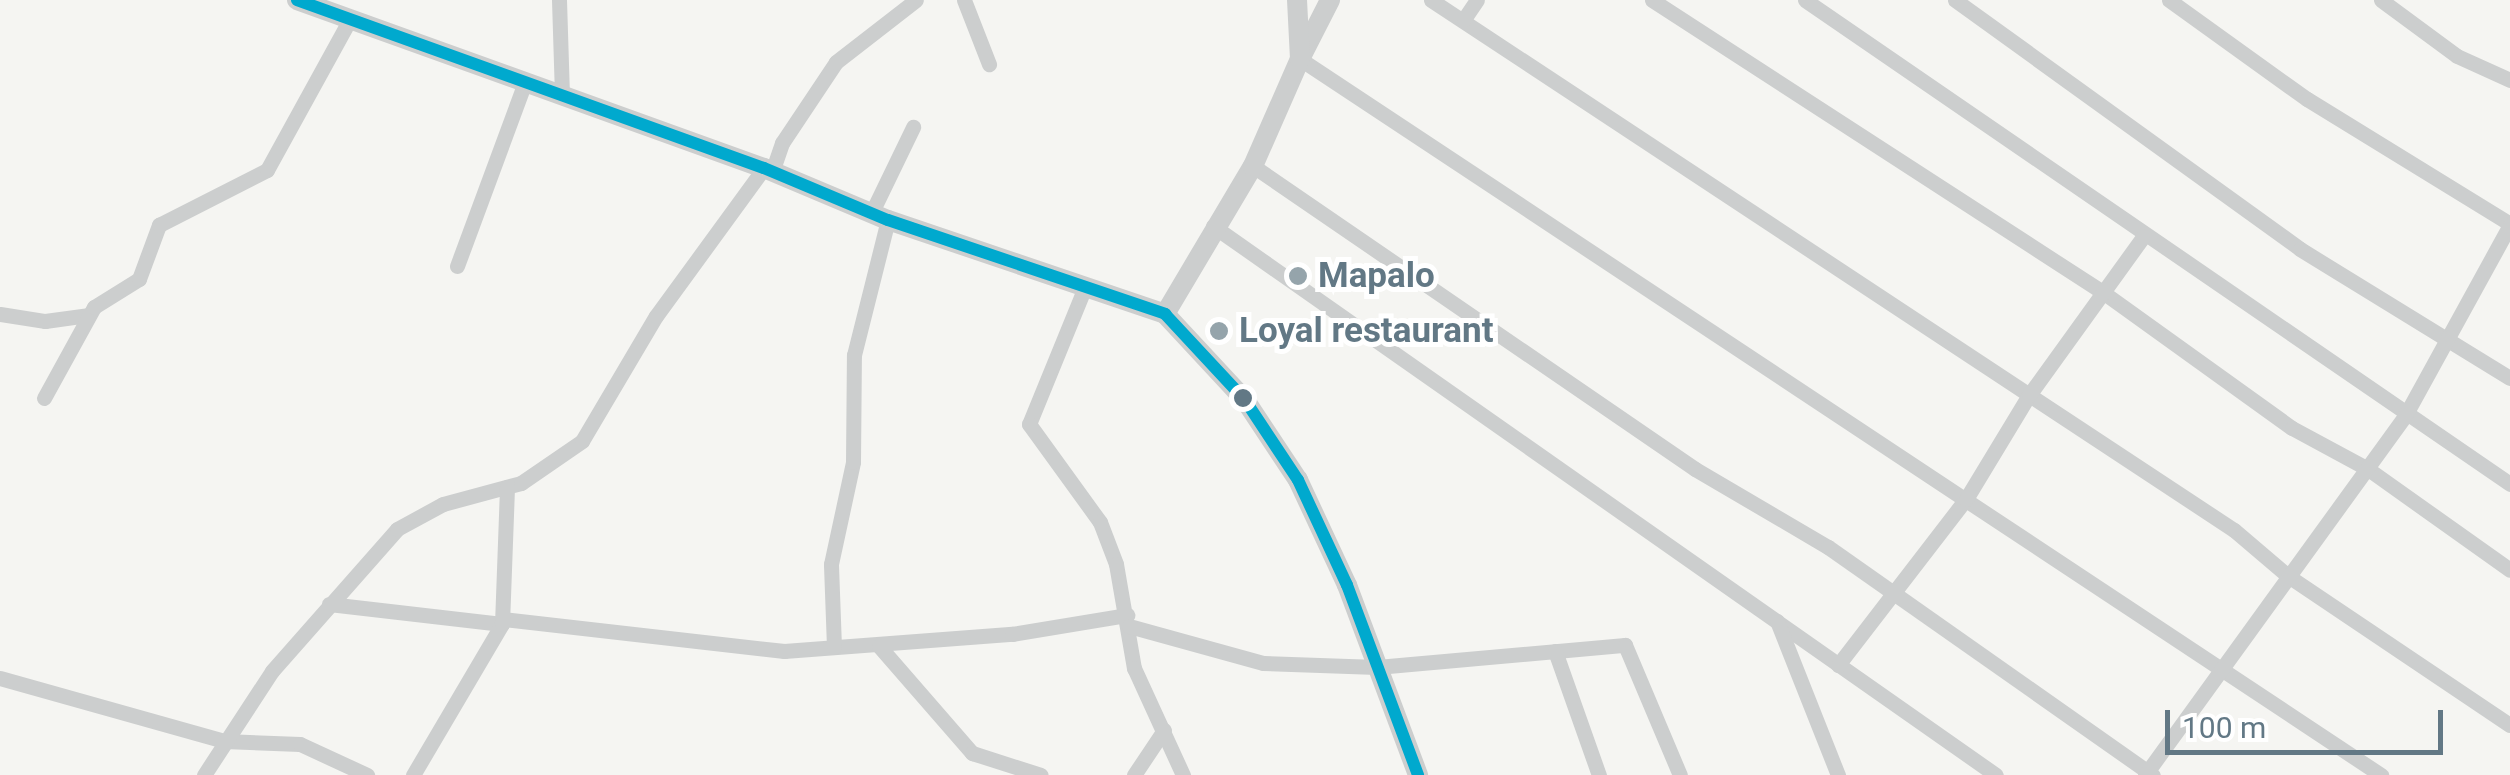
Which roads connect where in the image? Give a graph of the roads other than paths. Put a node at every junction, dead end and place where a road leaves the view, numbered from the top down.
1 (297, 0) edge
2 (559, 0) edge
3 (916, 0) edge
4 (964, 0) edge
5 (1297, 0) edge
6 (1330, 0) edge
7 (1431, 0) edge
8 (1478, 0) edge
9 (1652, 0) edge
10 (1805, 0) edge
11 (1955, 0) edge
12 (2170, 0) edge
13 (2381, 0) edge
14 (350, 19) junction
15 (1464, 19) junction
16 (1300, 59) junction
17 (989, 64) dead end
18 (2510, 80) edge
19 (525, 82) junction
20 (562, 95) junction
21 (913, 126) dead end
22 (1253, 166) junction
23 (768, 170) junction
24 (880, 217) junction
25 (2510, 225) edge
26 (1213, 226) junction
27 (2143, 237) junction
28 (457, 266) dead end
29 (1085, 287) junction
30 (2104, 293) junction
31 (0, 314) edge
32 (1165, 314) junction
33 (88, 315) junction
34 (2450, 342) junction
35 (2510, 378) edge
36 (2029, 395) junction
37 (44, 398) dead end
38 (2406, 414) junction
39 (2368, 469) junction
40 (2510, 484) edge
41 (507, 487) junction
42 (1966, 499) junction
43 (2510, 570) edge
44 (2288, 576) junction
45 (1892, 598) junction
46 (330, 604) junction
47 (1776, 619) junction
48 (1128, 620) junction
49 (502, 621) junction
50 (879, 646) junction
51 (834, 647) junction
52 (1554, 651) junction
53 (1838, 665) junction
54 (1377, 666) junction
55 (2226, 667) junction
56 (0, 678) edge
57 (2510, 725) edge
58 (1164, 730) junction
59 (224, 741) junction
60 (336, 768) edge
61 (1974, 768) edge
62 (2149, 774) edge
63 (204, 775) edge
64 (366, 775) edge
65 (413, 775) edge
66 (1041, 775) edge
67 (1134, 775) edge
68 (1183, 775) edge
69 (1418, 775) edge
70 (1599, 775) edge
71 (1680, 775) edge
72 (1838, 775) edge
73 (1996, 775) edge
74 (2380, 775) edge

1 - 14 street
2 - 20 street
3 - 23 street
4 - 17 street
5 - 16 street
6 - 16 street
7 - 15 street
8 - 15 street
9 - 30 street
10 - 27 street
11 - 34 street
12 - 25 street
13 - 18 street
14 - 19 street
14 - 33 street
15 - 36 street
16 - 22 street
16 - 42 street
19 - 20 street
19 - 28 street
20 - 23 street
21 - 24 street
22 - 26 street
22 - 45 street
23 - 24 street
23 - 41 street
24 - 29 street
24 - 51 street
25 - 34 street
26 - 32 street
26 - 47 street
27 - 30 street
27 - 38 street
29 - 32 street
29 - 48 street
30 - 36 street
30 - 39 street
31 - 33 street
32 - 54 street
33 - 37 street
34 - 35 street
34 - 38 street
36 - 42 street
36 - 44 street
38 - 39 street
38 - 40 street
39 - 43 street
39 - 44 street
41 - 46 street
41 - 49 street
42 - 45 street
42 - 55 street
44 - 55 street
44 - 57 street
45 - 53 street
45 - 62 street
46 - 49 street
46 - 59 street
47 - 53 street
47 - 72 street
48 - 50 street
48 - 54 street
48 - 58 street
49 - 51 street
49 - 65 street
50 - 51 street
50 - 66 street
52 - 54 street
52 - 70 street
52 - 71 street
53 - 61 street
54 - 69 street
55 - 62 street
55 - 74 street
56 - 59 street
58 - 67 street
58 - 68 street
59 - 60 street
59 - 63 street
60 - 64 street
61 - 73 street

